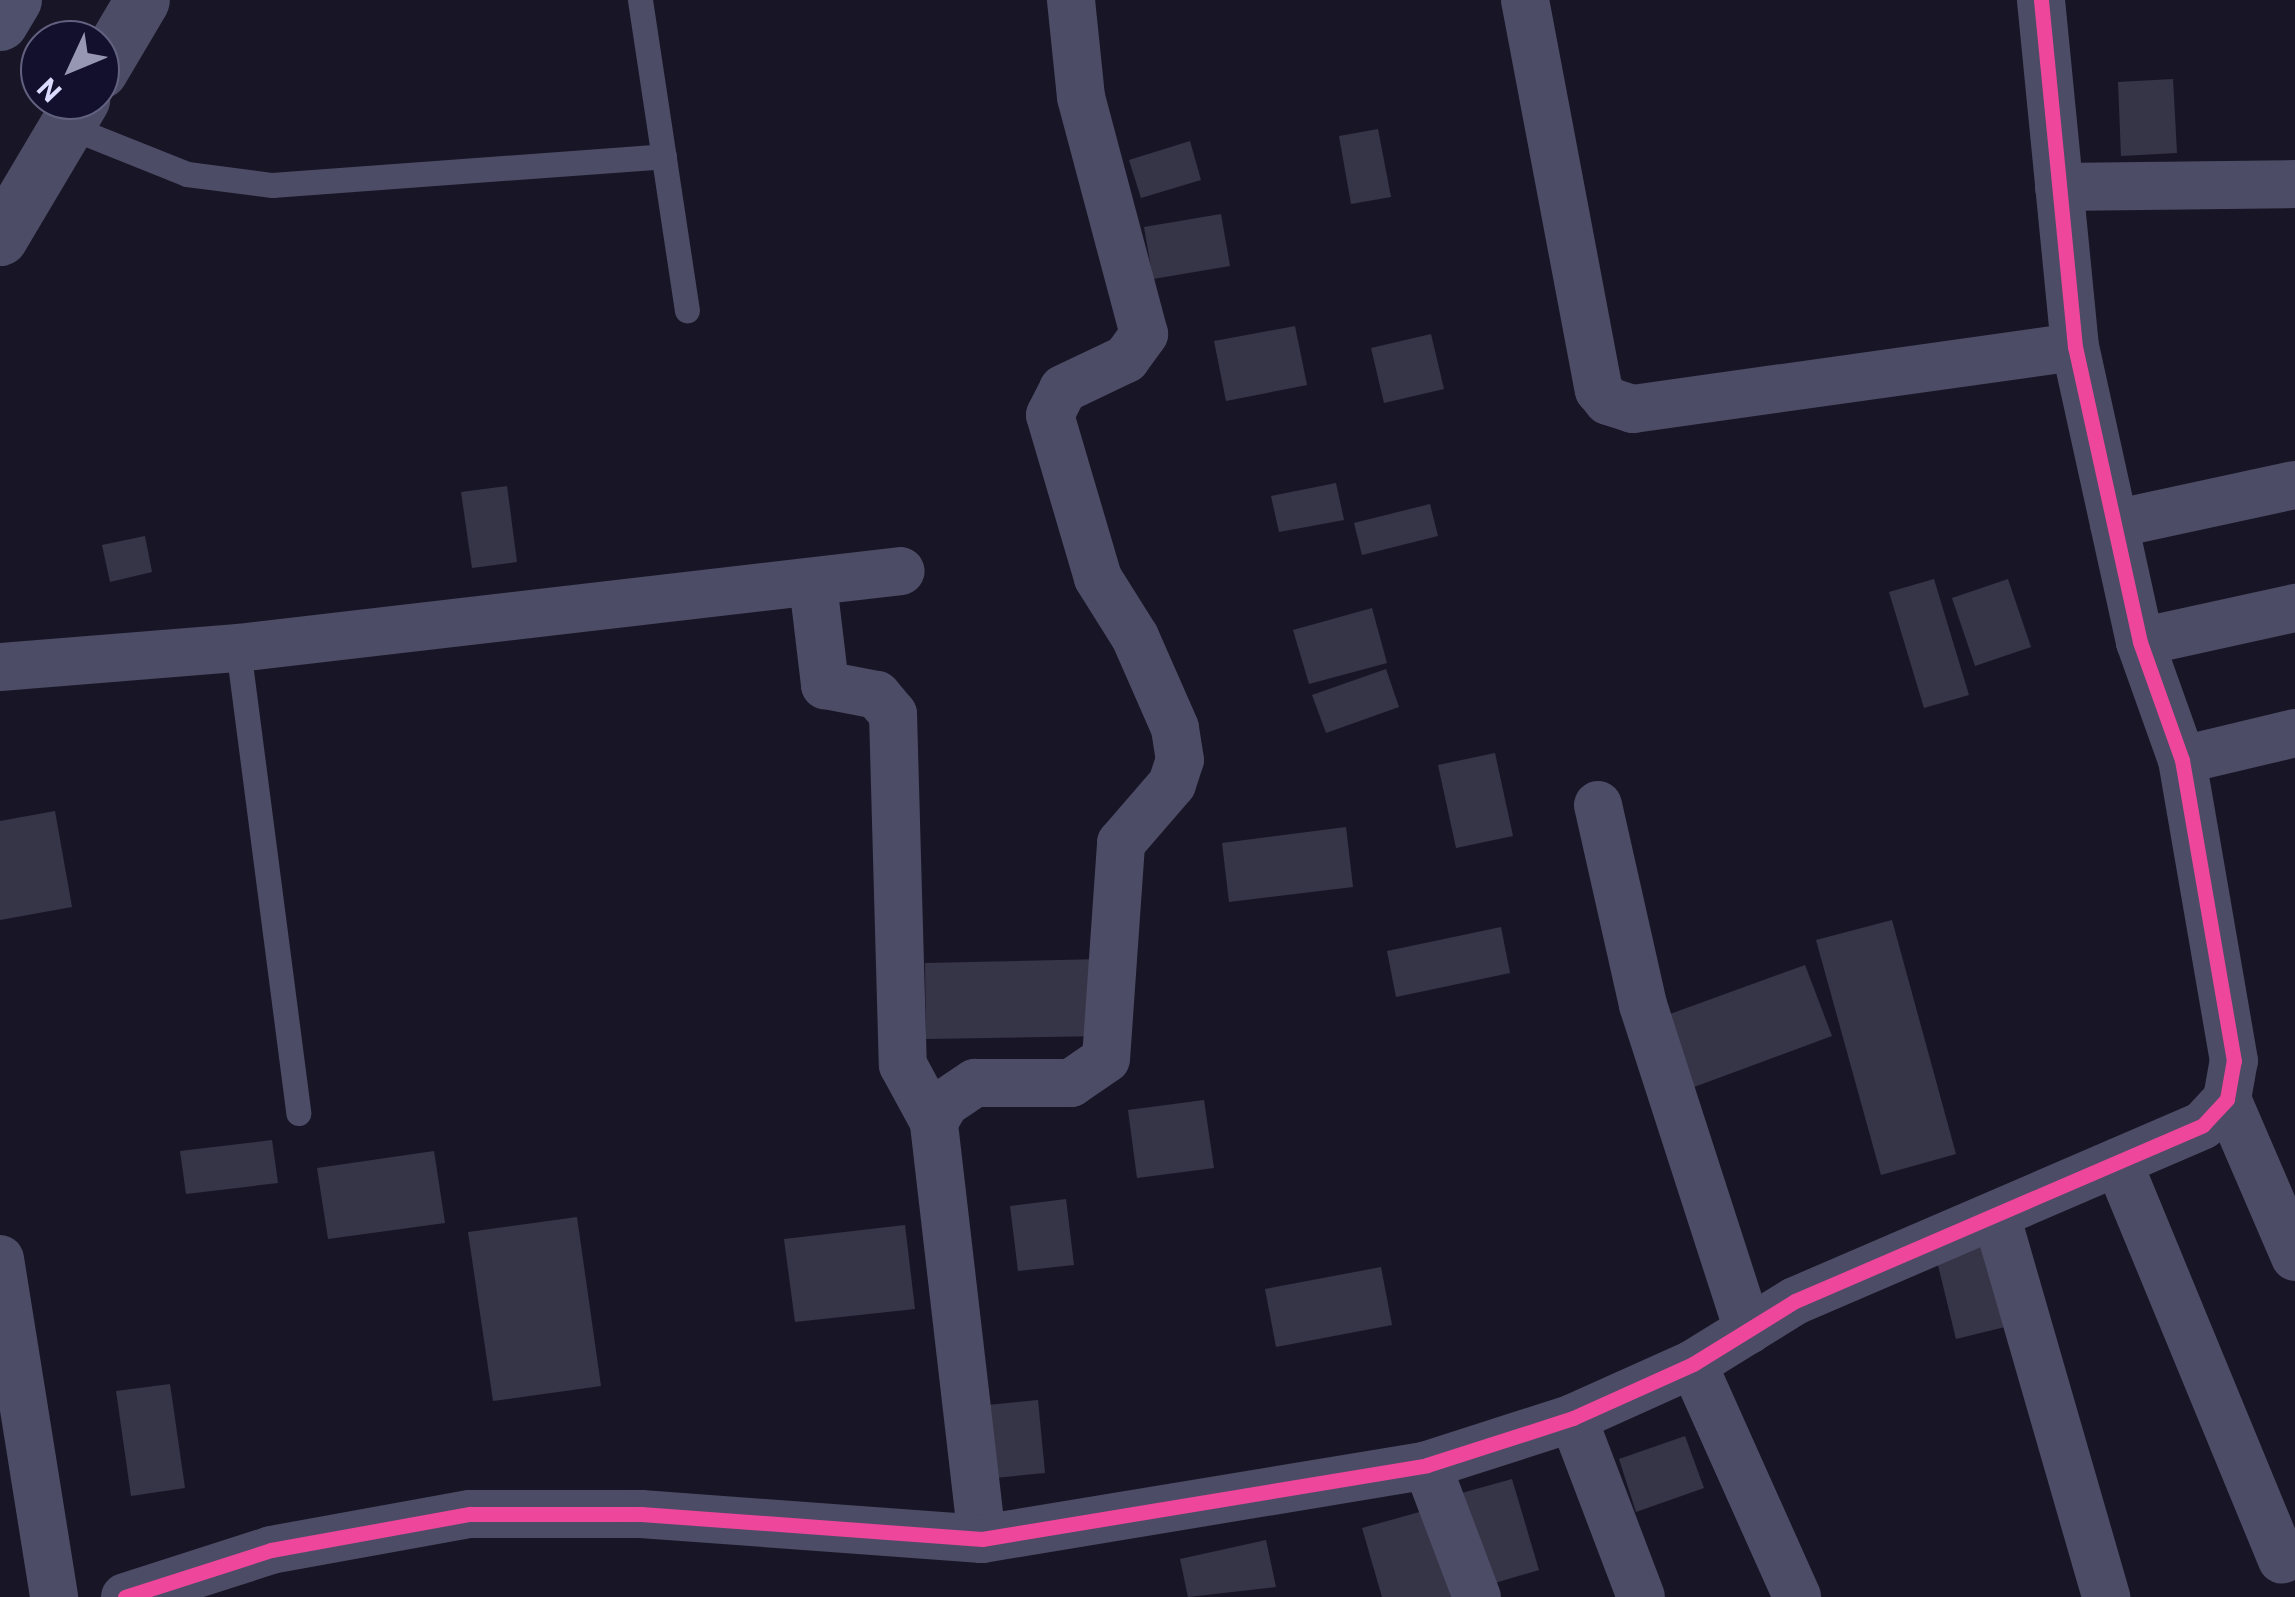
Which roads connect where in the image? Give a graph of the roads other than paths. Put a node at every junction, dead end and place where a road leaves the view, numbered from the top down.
1 (14, 0) edge
2 (142, 0) edge
3 (640, 0) edge
4 (1071, 0) edge
5 (1525, 0) edge
6 (2041, 0) edge
7 (0, 23) edge
8 (120, 37) edge
9 (70, 120) edge
10 (87, 120) edge
11 (664, 156) junction
12 (2295, 184) edge
13 (2059, 187) junction
14 (0, 238) edge
15 (687, 310) dead end
16 (2076, 346) junction
17 (2295, 485) edge
18 (2114, 524) junction
19 (901, 571) dead end
20 (813, 584) junction
21 (2295, 608) edge
22 (2140, 642) junction
23 (238, 648) junction
24 (0, 668) edge
25 (2295, 733) edge
26 (2182, 760) junction
27 (1598, 805) dead end
28 (2227, 1099) junction
29 (298, 1113) dead end
30 (934, 1122) junction
31 (2118, 1162) junction
32 (1996, 1215) junction
33 (2295, 1256) edge
34 (0, 1259) edge
35 (1748, 1331) junction
36 (1692, 1364) junction
37 (1573, 1418) junction
38 (1427, 1466) junction
39 (982, 1538) junction
40 (2282, 1560) dead end
41 (54, 1597) edge
42 (125, 1597) edge
43 (1477, 1597) edge
44 (1640, 1597) edge
45 (1797, 1597) edge
46 (2106, 1597) edge

1 - 7 main road
2 - 8 street
3 - 11 lane
4 - 30 street
5 - 16 street
6 - 13 street
9 - 14 street
10 - 11 lane
11 - 15 lane
12 - 13 street
13 - 16 street
16 - 18 street
17 - 18 street
18 - 22 street
19 - 20 street
20 - 23 street
20 - 30 street
21 - 22 street
22 - 26 street
23 - 24 street
23 - 29 lane
25 - 26 street
26 - 28 street
27 - 35 street
28 - 31 street
28 - 33 street
30 - 39 street
31 - 32 street
31 - 40 street
32 - 35 street
32 - 46 street
34 - 41 street
35 - 36 street
36 - 37 street
36 - 45 street
37 - 38 street
37 - 44 street
38 - 39 street
38 - 43 street
39 - 42 street

